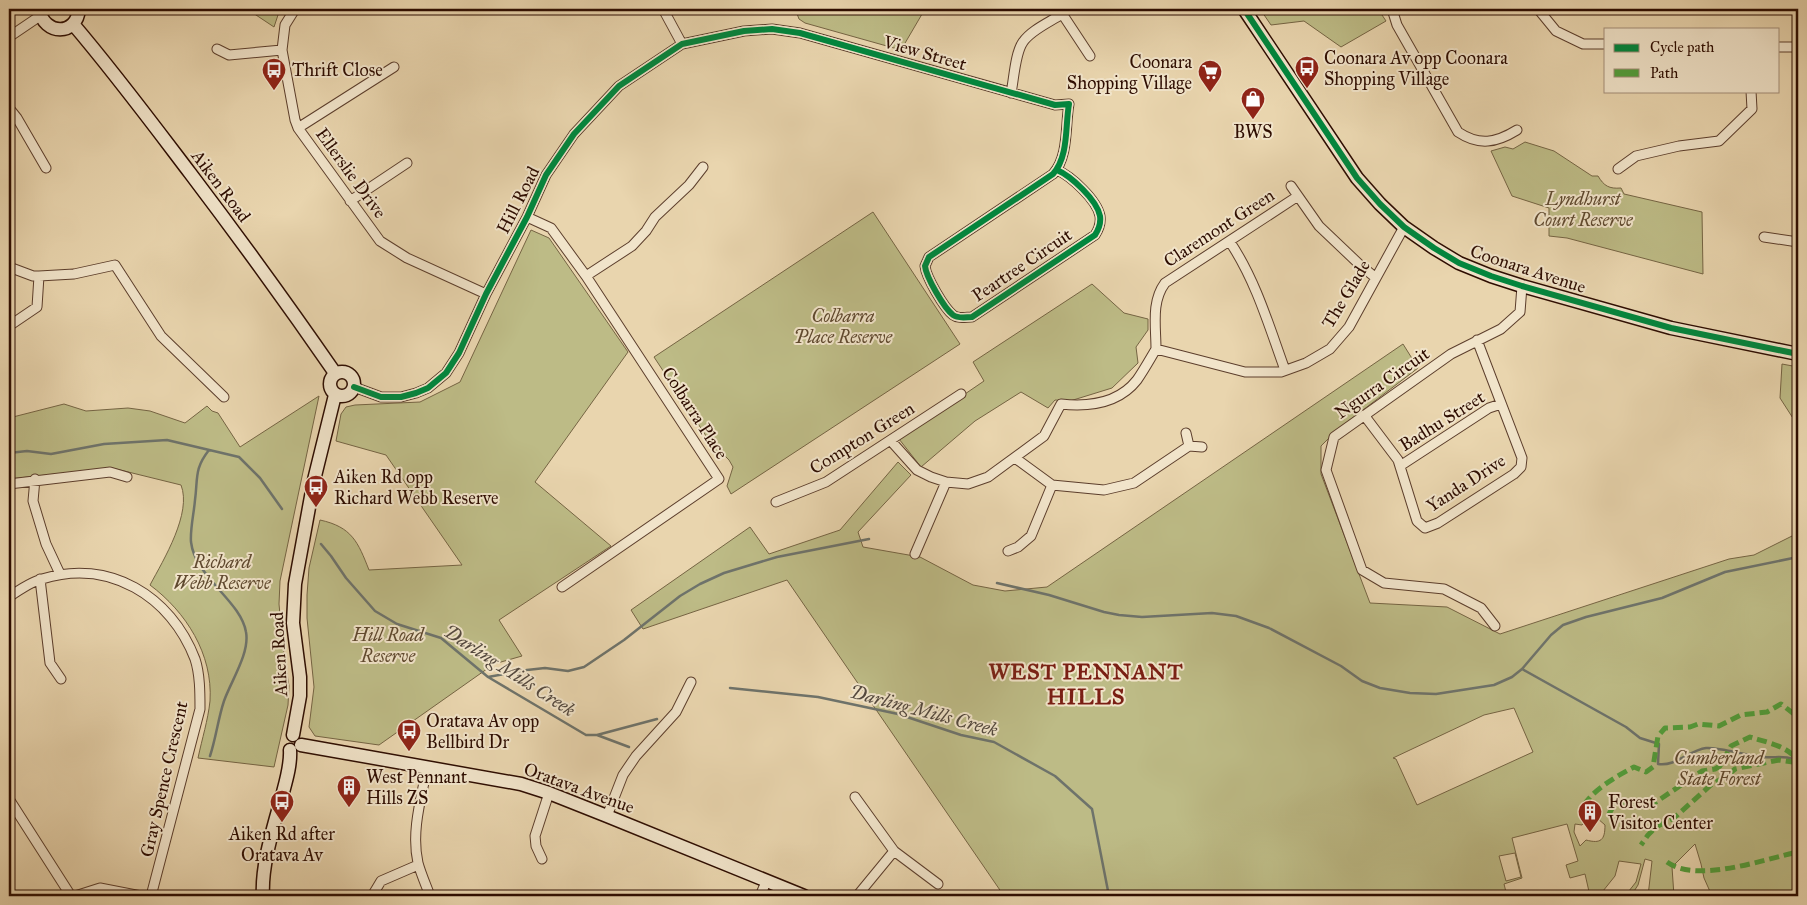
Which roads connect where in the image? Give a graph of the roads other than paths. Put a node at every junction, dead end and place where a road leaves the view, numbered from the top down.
1 (80, 9) edge
2 (295, 9) edge
3 (663, 9) edge
4 (1244, 9) edge
5 (1392, 9) edge
6 (1538, 9) edge
7 (1060, 11) edge
8 (40, 12) edge
9 (73, 24) junction
10 (772, 29) joint
11 (9, 37) edge
12 (682, 44) junction
13 (1604, 44) edge
14 (1780, 47) edge
15 (1798, 47) edge
16 (217, 49) dead end
17 (282, 50) junction
18 (1090, 56) dead end
19 (394, 67) dead end
20 (1751, 92) edge
21 (1011, 93) junction
22 (9, 108) edge
23 (298, 128) junction
24 (1517, 130) dead end
25 (407, 163) dead end
26 (703, 167) dead end
27 (46, 168) dead end
28 (1618, 169) dead end
29 (1057, 170) junction
30 (1291, 186) dead end
31 (1298, 196) junction
32 (350, 201) junction
33 (527, 217) junction
34 (1404, 227) junction
35 (1764, 238) dead end
36 (1230, 242) junction
37 (1798, 242) edge
38 (9, 267) edge
39 (39, 276) junction
40 (586, 276) junction
41 (1376, 278) junction
42 (1522, 286) junction
43 (486, 294) junction
44 (9, 326) edge
45 (1477, 340) junction
46 (1156, 349) junction
47 (1798, 354) edge
48 (1285, 370) junction
49 (334, 374) junction
50 (354, 387) junction
51 (961, 394) dead end
52 (335, 395) junction
53 (224, 397) dead end
54 (1501, 404) junction
55 (1364, 416) junction
56 (1186, 433) dead end
57 (891, 441) junction
58 (1190, 446) junction
59 (1202, 447) dead end
60 (1015, 458) junction
61 (1400, 466) junction
62 (127, 477) dead end
63 (35, 479) junction
64 (946, 482) junction
65 (9, 484) edge
66 (1052, 484) junction
67 (776, 502) dead end
68 (1008, 551) dead end
69 (915, 554) dead end
70 (60, 574) junction
71 (40, 579) junction
72 (562, 587) dead end
73 (9, 596) edge
74 (1494, 626) dead end
75 (62, 679) dead end
76 (692, 682) dead end
77 (295, 743) junction
78 (427, 768) junction
79 (549, 793) junction
80 (855, 796) dead end
81 (9, 799) edge
82 (607, 816) junction
83 (894, 851) junction
84 (542, 860) dead end
85 (418, 865) junction
86 (766, 882) junction
87 (938, 884) dead end
88 (73, 896) edge
89 (141, 896) edge
90 (151, 896) edge
91 (263, 896) edge
92 (372, 896) edge
93 (430, 896) edge
94 (760, 896) edge
95 (804, 896) edge
96 (857, 896) edge

1 - 9 street
2 - 17 street, Ellerslie Drive
3 - 12 street
4 - 34 street, Coonara Avenue
5 - 24 street
6 - 13 street
7 - 18 street
7 - 21 street
8 - 9 street
8 - 11 street
9 - 49 street, Aiken Road
10 - 12 street, Hill Road
10 - 21 street, View Street
12 - 33 street, Hill Road
14 - 15 street
16 - 17 street
17 - 23 street, Ellerslie Drive
19 - 23 street
20 - 28 street
21 - 29 street, View Street
22 - 27 street
23 - 32 street, Ellerslie Drive
25 - 32 street
26 - 40 street
29 - 29 street, Peartree Circuit
30 - 31 street
31 - 36 street, Claremont Green
31 - 41 street
32 - 43 street, Ellerslie Drive
33 - 40 street, Colbarra Place
33 - 43 street, Hill Road
34 - 41 street, The Glade
34 - 42 street, Coonara Avenue
35 - 37 street
36 - 46 street, Claremont Green
36 - 48 street
38 - 39 street
39 - 44 street
39 - 53 street
40 - 72 street, Colbarra Place
41 - 48 street, The Glade
42 - 45 street, Ngurra Circuit
42 - 47 street, Coonara Avenue
43 - 50 street, Hill Road
45 - 54 street, Yanda Drive
45 - 55 street, Ngurra Circuit
46 - 48 street, The Glade
46 - 60 street
49 - 50 street
49 - 52 street
50 - 52 street
51 - 57 street, Compton Green
52 - 77 street, Aiken Road
54 - 61 street, Badhu Street
54 - 61 street, Yanda Drive
55 - 61 street, Yanda Drive
55 - 74 street, Ngurra Circuit
56 - 58 street
57 - 64 street
57 - 67 street, Compton Green
58 - 59 street
58 - 66 street
60 - 64 street
60 - 66 street
62 - 63 street
63 - 65 street
63 - 70 street
64 - 69 street
66 - 68 street
70 - 71 street, Gray Spence Crescent
70 - 90 street, Gray Spence Crescent
71 - 73 street, Gray Spence Crescent
71 - 75 street
76 - 82 street
77 - 78 street, Oratava Avenue
77 - 91 street, Aiken Road
78 - 79 street, Oratava Avenue
78 - 85 street
79 - 82 street, Oratava Avenue
79 - 84 street
80 - 83 street
81 - 88 street
82 - 86 street, Oratava Avenue
83 - 87 street
83 - 96 street
85 - 92 street
85 - 93 street
86 - 94 street
86 - 95 street, Oratava Avenue
88 - 89 street

